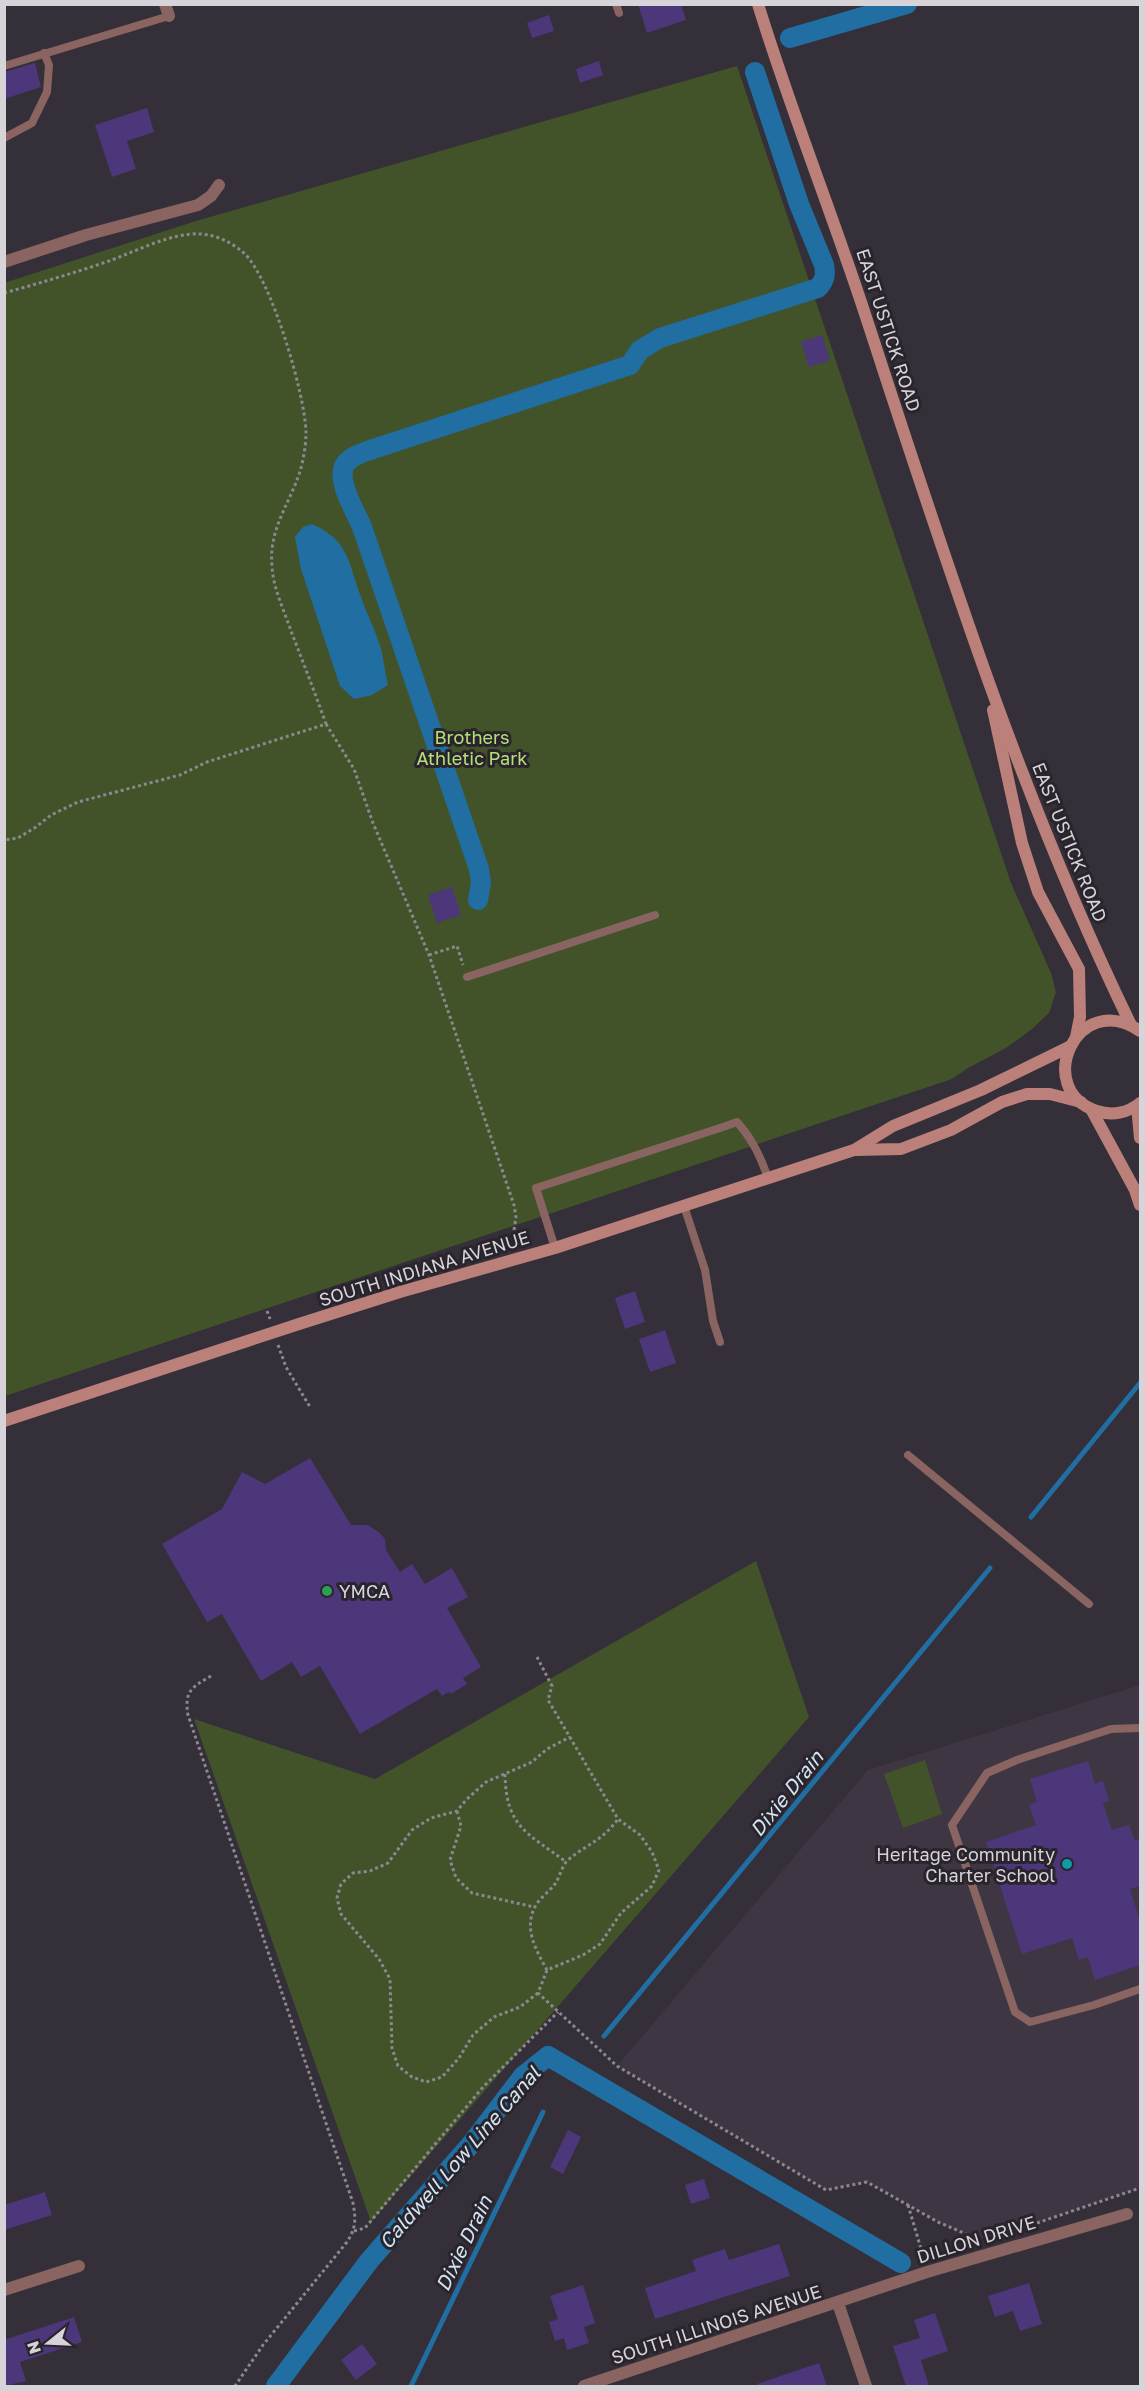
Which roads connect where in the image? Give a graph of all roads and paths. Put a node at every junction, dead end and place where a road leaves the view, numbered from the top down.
1 (758, 4) edge
2 (167, 10) edge
3 (44, 53) junction
4 (4, 66) edge
5 (4, 138) edge
6 (219, 185) dead end
7 (4, 262) edge
8 (4, 293) edge
9 (984, 668) junction
10 (326, 724) junction
11 (4, 840) edge
12 (655, 915) dead end
13 (429, 955) junction
14 (467, 977) joint
15 (1136, 1028) edge
16 (1072, 1042) junction
17 (1139, 1104) edge
18 (1086, 1106) junction
19 (1140, 1138) edge
20 (854, 1150) junction
21 (768, 1178) junction
22 (1140, 1205) edge
23 (684, 1206) junction
24 (514, 1230) dead end
25 (555, 1248) junction
26 (274, 1332) junction
27 (720, 1342) dead end
28 (310, 1407) dead end
29 (4, 1421) edge
30 (908, 1455) dead end
31 (1089, 1604) dead end
32 (537, 1657) dead end
33 (211, 1676) dead end
34 (1140, 1728) edge
35 (570, 1737) junction
36 (505, 1774) junction
37 (458, 1811) junction
38 (618, 1819) junction
39 (566, 1862) junction
40 (534, 1907) junction
41 (547, 1970) junction
42 (1140, 1989) edge
43 (538, 1993) junction
44 (558, 2012) junction
45 (1140, 2188) edge
46 (908, 2205) junction
47 (1127, 2214) dead end
48 (1030, 2225) dead end
49 (354, 2231) junction
50 (998, 2236) dead end
51 (79, 2266) dead end
52 (927, 2272) junction
53 (4, 2290) edge
54 (838, 2303) junction
55 (236, 2386) edge
56 (584, 2386) edge
57 (866, 2386) edge

1 - 9 main road, EAST USTICK ROAD
2 - 3 lane
3 - 4 lane
3 - 5 lane
6 - 7 street
8 - 10 path
9 - 15 main road, EAST USTICK ROAD
9 - 16 main road, EAST USTICK ROAD
10 - 11 path
10 - 13 path
12 - 14 lane
13 - 14 path
13 - 24 path
15 - 16 main road, SOUTH INDIANA AVENUE
16 - 18 main road, EAST USTICK ROAD
16 - 20 main road, SOUTH INDIANA AVENUE
17 - 18 main road, SOUTH INDIANA AVENUE
17 - 19 main road
18 - 20 main road, SOUTH INDIANA AVENUE
18 - 22 main road
20 - 21 main road, SOUTH INDIANA AVENUE
21 - 23 main road, SOUTH INDIANA AVENUE
21 - 25 lane
23 - 25 main road, SOUTH INDIANA AVENUE
23 - 27 lane
25 - 26 main road, SOUTH INDIANA AVENUE
26 - 28 path
26 - 29 main road, SOUTH INDIANA AVENUE
30 - 31 lane
32 - 35 path
33 - 49 path
34 - 42 lane
35 - 36 path
35 - 38 path
36 - 37 path
36 - 39 path
37 - 40 path
37 - 43 path
38 - 39 path
38 - 41 path
39 - 40 path
40 - 41 path
41 - 43 path
43 - 44 path
44 - 46 path
44 - 49 path
45 - 48 path
46 - 50 path
46 - 52 path
47 - 52 street, DILLON DRIVE
49 - 55 path
51 - 53 street
52 - 54 street, DILLON DRIVE
54 - 56 street, SOUTH ILLINOIS AVENUE
54 - 57 street

